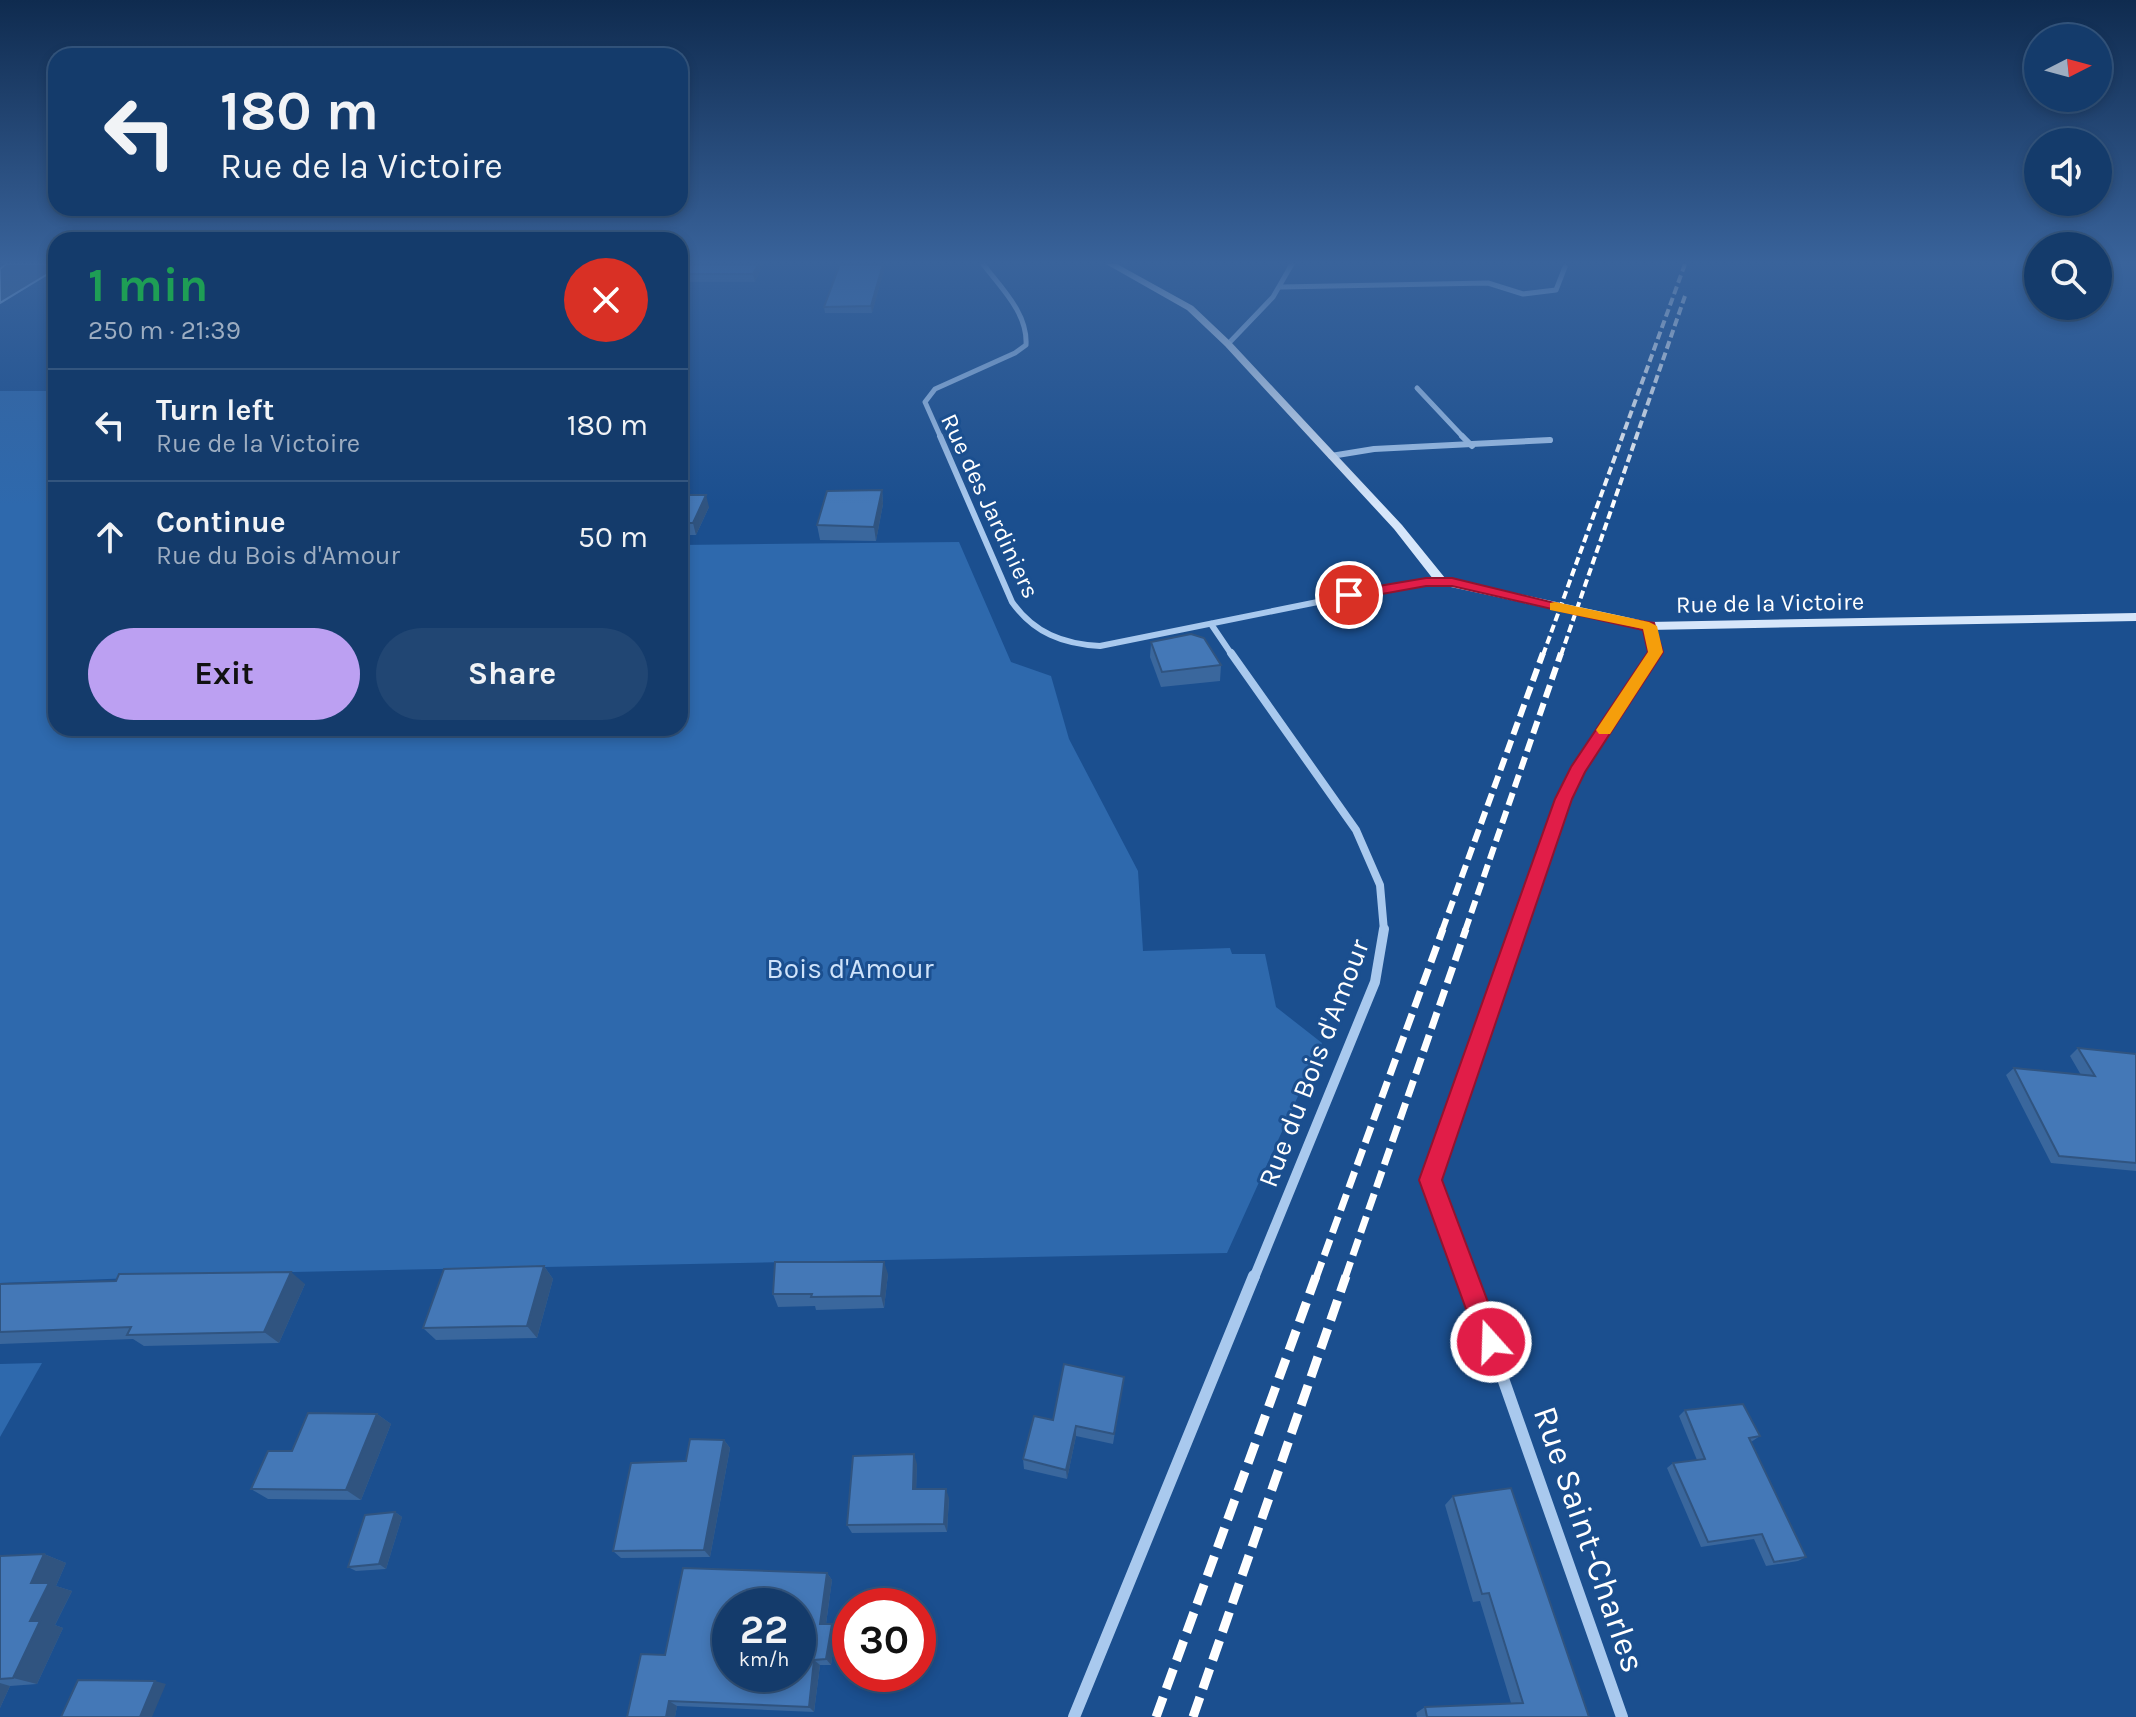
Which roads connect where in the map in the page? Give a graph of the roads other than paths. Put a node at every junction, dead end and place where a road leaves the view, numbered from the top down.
1 (1026, 344) edge
2 (1228, 344) edge
3 (1417, 388) dead end
4 (1550, 440) dead end
5 (1472, 446) junction
6 (1331, 456) junction
7 (1441, 581) junction
8 (2136, 617) edge
9 (1211, 624) junction
10 (1649, 626) junction
11 (1074, 1717) edge
12 (1622, 1717) edge

1 - 9 street, Rue des Jardiniers
2 - 6 street
3 - 5 street
4 - 5 street
5 - 6 street
6 - 7 street
7 - 9 street
7 - 10 street, Rue de la Victoire
8 - 10 street, Rue de la Victoire
9 - 11 street, Rue du Bois d'Amour
10 - 12 street, Rue Saint-Charles

